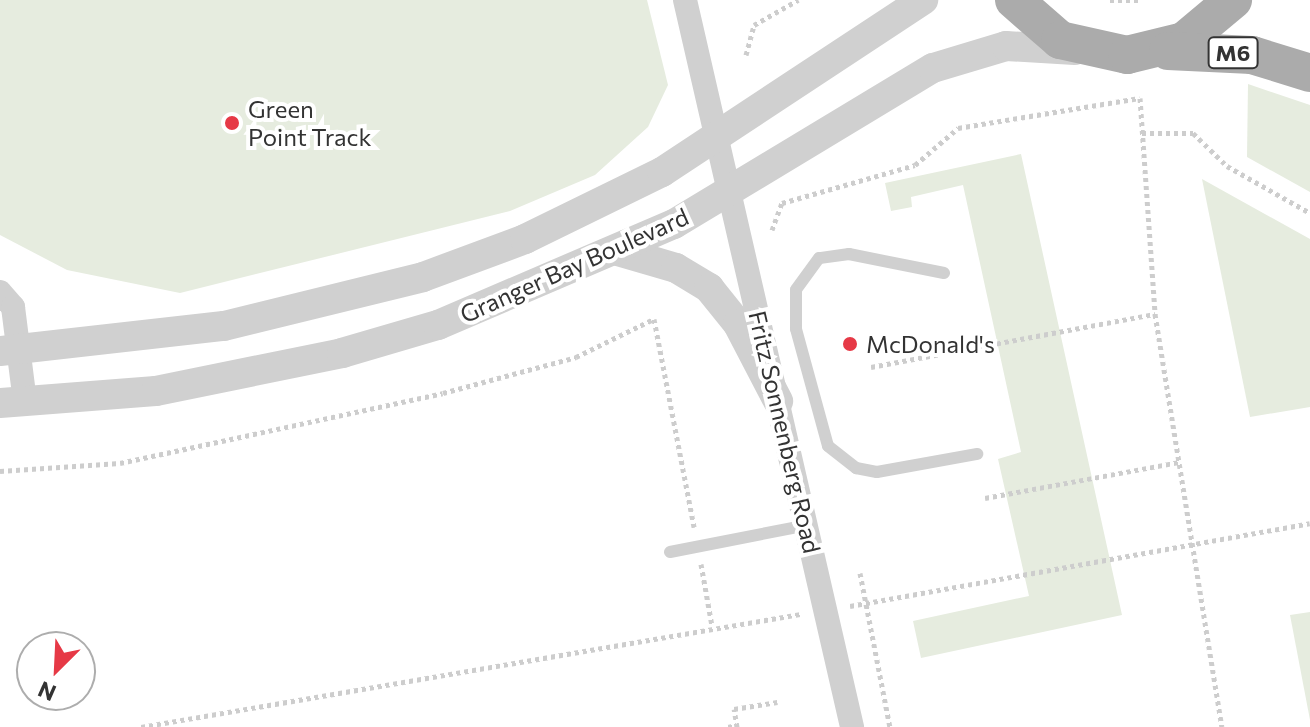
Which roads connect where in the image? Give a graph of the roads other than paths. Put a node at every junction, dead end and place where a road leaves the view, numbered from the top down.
1 (685, 0) edge
2 (923, 0) edge
3 (1014, 0) edge
4 (1233, 0) edge
5 (1089, 51) junction
6 (1153, 52) junction
7 (1310, 73) edge
8 (716, 136) junction
9 (729, 194) junction
10 (618, 251) junction
11 (944, 273) dead end
12 (0, 292) edge
13 (10, 351) edge
14 (778, 401) junction
15 (12, 402) edge
16 (977, 454) dead end
17 (807, 525) junction
18 (670, 552) dead end
19 (852, 727) edge

1 - 8 street, Fritz Sonnenberg Road
2 - 8 street, Granger Bay Boulevard
3 - 5 main road, M6
4 - 6 main road, M6
5 - 6 main road, M6
5 - 9 street, Granger Bay Boulevard
6 - 7 main road, M6
8 - 9 street, Fritz Sonnenberg Road
8 - 13 street, Granger Bay Boulevard
9 - 10 street, Granger Bay Boulevard
9 - 14 street, Fritz Sonnenberg Road
10 - 14 street
10 - 15 street, Granger Bay Boulevard
11 - 16 lane
12 - 13 street, Granger Bay Boulevard
13 - 15 street, Granger Bay Boulevard
14 - 17 street, Fritz Sonnenberg Road
17 - 18 lane
17 - 19 street, Fritz Sonnenberg Road

